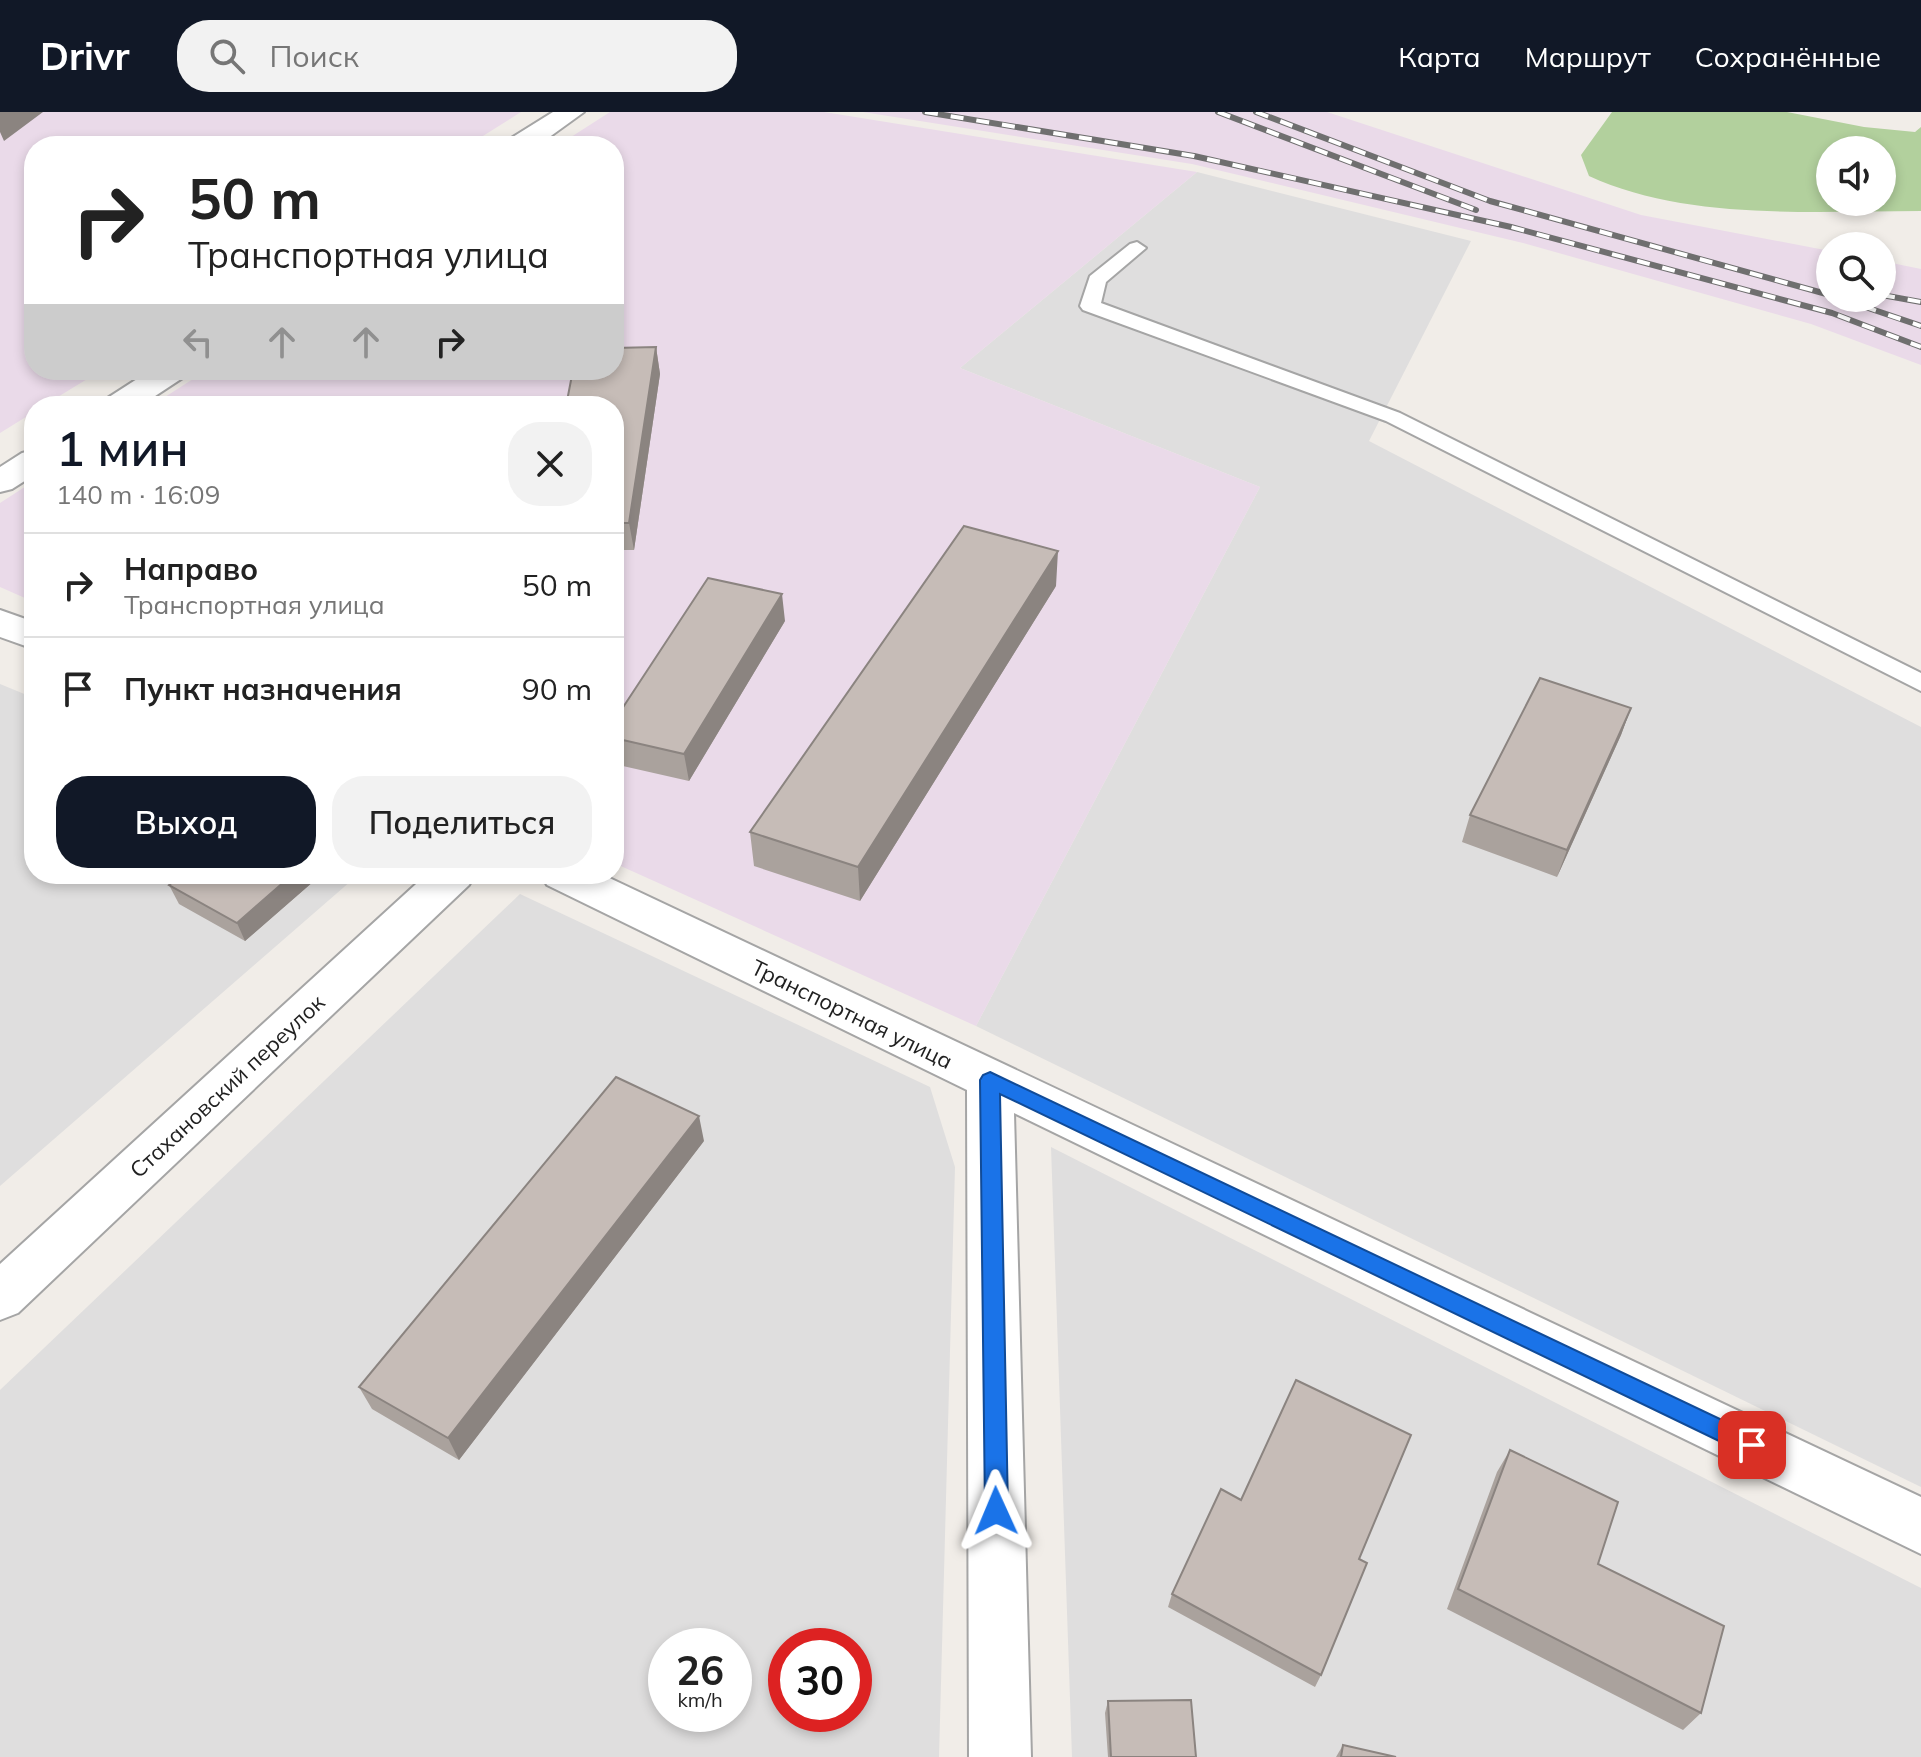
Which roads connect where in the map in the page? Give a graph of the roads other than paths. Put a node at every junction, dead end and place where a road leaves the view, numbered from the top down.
1 (571, 112) edge
2 (534, 136) edge
3 (1137, 248) dead end
4 (158, 380) edge
5 (133, 396) edge
6 (24, 466) edge
7 (0, 482) edge
8 (0, 622) edge
9 (24, 633) edge
10 (1921, 683) edge
11 (443, 884) edge
12 (583, 884) edge
13 (990, 1080) junction
14 (0, 1297) edge
15 (1921, 1526) edge
16 (1000, 1757) edge

1 - 2 street
3 - 10 lane
4 - 5 street
6 - 7 street
8 - 9 street
11 - 14 street, Стахановский переулок
12 - 13 street, Транспортная улица
13 - 15 street, Транспортная улица
13 - 16 street

